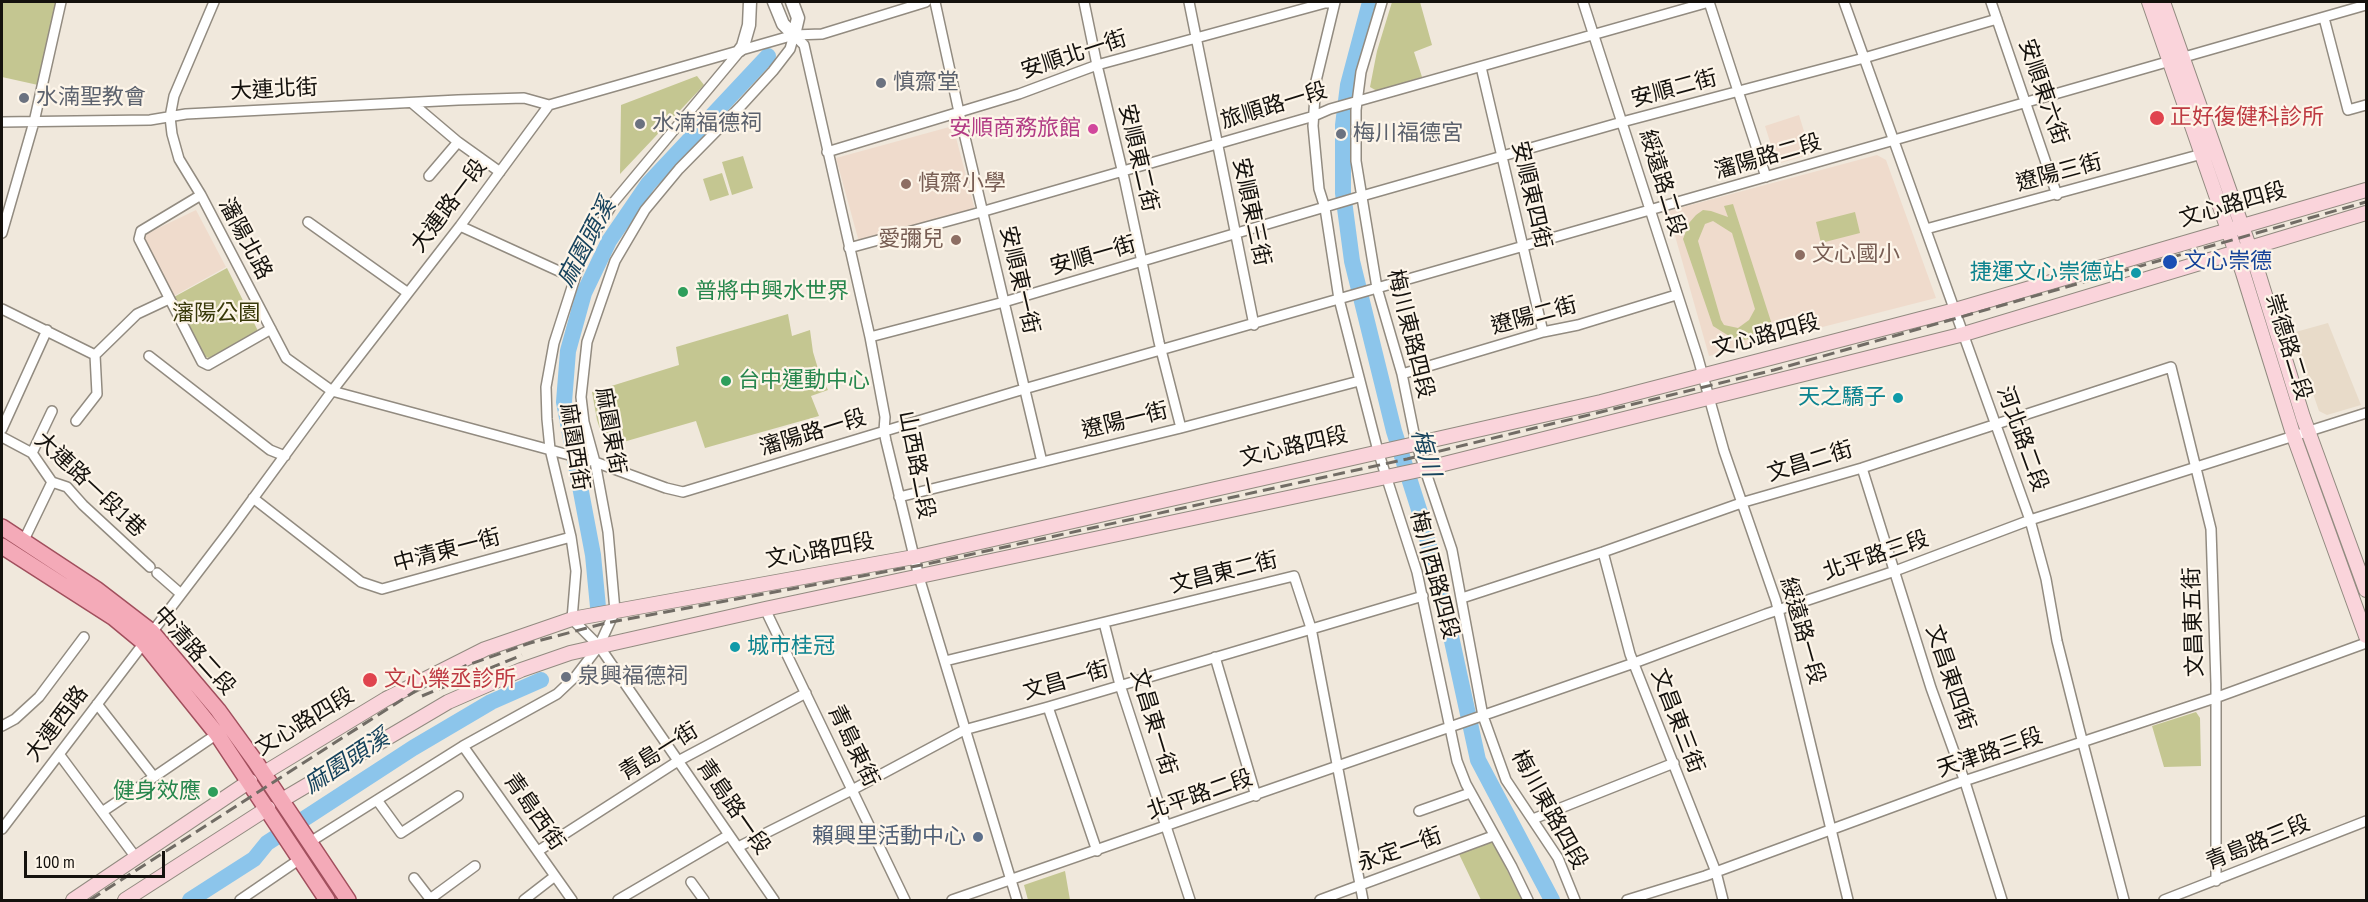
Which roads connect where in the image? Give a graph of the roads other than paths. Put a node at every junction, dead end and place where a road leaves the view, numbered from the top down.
1 (62, 2) edge
2 (214, 2) edge
3 (750, 2) edge
4 (774, 2) edge
5 (792, 2) edge
6 (926, 2) edge
7 (935, 2) edge
8 (1084, 2) edge
9 (1190, 2) edge
10 (1334, 2) edge
11 (1382, 2) edge
12 (1583, 2) edge
13 (1709, 2) edge
14 (1844, 2) edge
15 (1991, 2) edge
16 (2149, 2) edge
17 (2163, 2) edge
18 (2367, 5) edge
19 (2324, 18) junction
20 (1997, 19) junction
21 (794, 35) junction
22 (1594, 35) junction
23 (1197, 38) junction
24 (740, 50) junction
25 (1864, 58) junction
26 (2175, 59) junction
27 (1096, 65) junction
28 (1481, 67) junction
29 (1739, 92) junction
30 (2027, 102) junction
31 (412, 103) junction
32 (1353, 103) junction
33 (549, 105) junction
34 (2367, 105) edge
35 (958, 112) junction
36 (1314, 116) junction
37 (170, 117) junction
38 (2, 122) edge
39 (34, 122) junction
40 (1622, 122) junction
41 (1894, 141) junction
42 (458, 142) junction
43 (1216, 143) junction
44 (827, 152) junction
45 (2202, 154) junction
46 (1502, 156) junction
47 (1122, 171) junction
48 (500, 172) junction
49 (429, 176) dead end
50 (1766, 177) junction
51 (2367, 190) edge
52 (201, 195) junction
53 (2057, 195) junction
54 (1362, 196) junction
55 (1325, 208) junction
56 (1651, 210) junction
57 (983, 211) junction
58 (2367, 213) edge
59 (308, 222) dead end
60 (460, 226) junction
61 (2242, 226) junction
62 (1926, 229) junction
63 (2228, 230) junction
64 (2, 233) edge
65 (1236, 235) junction
66 (1523, 247) junction
67 (849, 248) junction
68 (2249, 248) junction
69 (2235, 252) junction
70 (1142, 263) junction
71 (574, 278) junction
72 (1377, 288) junction
73 (408, 293) junction
74 (1676, 295) junction
75 (169, 299) junction
76 (1339, 299) junction
77 (1005, 302) junction
78 (2, 309) edge
79 (1955, 310) junction
80 (1254, 325) junction
81 (271, 329) junction
82 (47, 330) junction
83 (1543, 332) junction
84 (1964, 334) junction
85 (870, 337) junction
86 (1161, 350) junction
87 (95, 355) junction
88 (149, 356) dead end
89 (2171, 367) joint
90 (1402, 374) junction
91 (1703, 376) junction
92 (1359, 381) junction
93 (1024, 389) junction
94 (332, 391) junction
95 (1709, 398) junction
96 (52, 411) dead end
97 (2367, 413) edge
98 (4, 414) edge
99 (76, 421) dead end
100 (1996, 424) junction
101 (1181, 428) junction
102 (2, 429) edge
103 (884, 431) junction
104 (2308, 432) junction
105 (2, 437) edge
106 (2294, 437) junction
107 (1416, 443) junction
108 (555, 451) junction
109 (1378, 451) junction
110 (32, 453) junction
111 (285, 456) junction
112 (596, 462) junction
113 (1042, 462) junction
114 (2195, 467) junction
115 (1862, 468) junction
116 (1424, 469) junction
117 (1386, 478) junction
118 (52, 482) junction
119 (899, 497) junction
120 (253, 498) junction
121 (1744, 502) junction
122 (2030, 520) junction
123 (2, 527) edge
124 (571, 537) junction
125 (23, 542) junction
126 (2, 546) edge
127 (1603, 552) junction
128 (914, 557) junction
129 (1895, 571) junction
130 (919, 577) junction
131 (2367, 590) edge
132 (181, 594) junction
133 (1423, 596) junction
134 (1461, 598) junction
135 (765, 609) junction
136 (1778, 610) junction
137 (615, 611) junction
138 (572, 619) junction
139 (1104, 622) junction
140 (1311, 628) junction
141 (2367, 636) edge
142 (84, 637) dead end
143 (147, 637) junction
144 (2367, 643) edge
145 (599, 646) junction
146 (1215, 657) junction
147 (945, 661) junction
148 (1634, 663) junction
149 (1120, 685) junction
150 (806, 693) junction
151 (2215, 698) junction
152 (97, 704) junction
153 (1048, 707) junction
154 (1479, 718) junction
155 (1461, 724) joint
156 (2, 726) edge
157 (1449, 729) junction
158 (964, 730) junction
159 (217, 734) junction
160 (2082, 742) junction
161 (463, 746) junction
162 (59, 754) junction
163 (678, 761) junction
164 (1674, 763) junction
165 (1338, 767) junction
166 (264, 773) junction
167 (154, 777) junction
168 (250, 781) junction
169 (1965, 782) junction
170 (852, 790) junction
171 (1470, 793) junction
172 (458, 796) dead end
173 (1256, 796) junction
174 (282, 800) junction
175 (377, 800) junction
176 (268, 808) junction
177 (1419, 811) dead end
178 (102, 812) junction
179 (1533, 819) junction
180 (2367, 821) edge
181 (1166, 828) junction
182 (2, 829) edge
183 (1831, 830) junction
184 (729, 835) junction
185 (1493, 836) junction
186 (308, 839) junction
187 (738, 848) junction
188 (538, 851) junction
189 (1097, 851) junction
190 (296, 852) junction
191 (137, 859) junction
192 (475, 866) dead end
193 (1716, 872) junction
194 (555, 876) junction
195 (414, 878) dead end
196 (1011, 879) junction
197 (2216, 881) junction
198 (691, 882) dead end
199 (1360, 885) junction
200 (73, 900) edge
201 (125, 900) edge
202 (240, 900) edge
203 (327, 900) edge
204 (348, 900) edge
205 (431, 900) edge
206 (524, 900) edge
207 (572, 900) edge
208 (618, 900) edge
209 (704, 900) edge
210 (774, 900) edge
211 (905, 900) edge
212 (952, 900) edge
213 (1017, 900) edge
214 (1190, 900) edge
215 (1320, 900) edge
216 (1363, 900) edge
217 (1528, 900) edge
218 (1575, 900) edge
219 (1627, 900) edge
220 (1723, 900) edge
221 (1848, 900) edge
222 (2002, 900) edge
223 (2124, 900) edge
224 (2164, 900) edge

1 - 39 street
2 - 37 street
3 - 24 street
4 - 21 street, 山西路二段
5 - 21 street, 山西路二段
6 - 21 street
7 - 35 street, 安順東一街
8 - 27 street, 安順東二街
9 - 23 street, 安順東三街
10 - 23 street, 安順北一街
10 - 36 street, 梅川西路四段
11 - 32 street, 梅川東路四段
12 - 22 street, 綏遠路二段
13 - 22 street, 旅順路一段
13 - 29 street
14 - 25 street, 河北路二段
15 - 20 street, 安順東六街
16 - 26 main road, 崇德路二段
17 - 26 main road, 崇德路二段
18 - 19 street, 瀋陽路二段
19 - 26 street, 瀋陽路二段
19 - 34 street
20 - 25 street, 安順二街
20 - 30 street, 安順東六街
21 - 24 street
21 - 44 street, 山西路二段
21 - 112 street, 麻園東街
22 - 28 street, 旅順路一段
22 - 40 street, 綏遠路二段
23 - 27 street, 安順北一街
23 - 43 street, 安順東三街
24 - 33 street
24 - 71 street, 麻園西街
25 - 29 street, 安順二街
25 - 41 street, 河北路二段
26 - 30 street, 瀋陽路二段
26 - 45 main road, 崇德路二段
26 - 61 main road, 崇德路二段
27 - 35 street, 安順北一街
27 - 47 street, 安順東二街
28 - 32 street, 旅順路一段
28 - 46 street, 安順東四街
29 - 40 street, 安順二街
29 - 50 street
30 - 41 street, 瀋陽路二段
30 - 53 street, 安順東六街
31 - 33 street, 大連北街
31 - 37 street, 大連北街
31 - 42 street
32 - 36 street, 旅順路一段
32 - 54 street, 梅川東路四段
33 - 48 street, 大連路一段
35 - 44 street, 安順北一街
35 - 57 street, 安順東一街
36 - 43 street, 旅順路一段
36 - 55 street, 梅川西路四段
37 - 39 street, 大連北街
37 - 52 street, 瀋陽北路
38 - 39 street, 大連北街
39 - 64 street
40 - 46 street, 安順二街
40 - 56 street, 綏遠路二段
41 - 50 street, 瀋陽路二段
41 - 62 street, 河北路二段
42 - 48 street
42 - 49 street
43 - 47 street, 旅順路一段
43 - 65 street, 安順東三街
44 - 67 street, 山西路二段
45 - 53 street, 遼陽三街
45 - 63 main road, 崇德路二段
46 - 54 street, 安順二街
46 - 66 street, 安順東四街
47 - 57 street, 旅順路一段
47 - 70 street, 安順東二街
48 - 60 street, 大連路一段
50 - 56 street, 瀋陽路二段
51 - 61 main road, 文心路四段
52 - 75 street
52 - 81 street, 瀋陽北路
53 - 62 street, 遼陽三街
54 - 55 street, 安順二街
54 - 72 street, 梅川東路四段
55 - 65 street, 安順一街
55 - 76 street, 梅川西路四段
56 - 66 street, 瀋陽路二段
56 - 74 street, 綏遠路二段
57 - 67 street, 旅順路一段
57 - 77 street, 安順東一街
58 - 68 main road, 文心路四段
59 - 73 street
60 - 71 street
60 - 73 street, 大連路一段
61 - 63 main road, 文心路四段
61 - 68 main road, 崇德路二段
62 - 79 street, 河北路二段
63 - 69 main road, 崇德路二段
63 - 79 main road, 文心路四段
65 - 70 street, 安順一街
65 - 80 street, 安順東三街
66 - 72 street, 瀋陽路二段
66 - 83 street, 安順東四街
67 - 85 street, 山西路二段
68 - 69 main road, 文心路四段
68 - 104 main road, 崇德路二段
69 - 84 main road, 文心路四段
69 - 106 main road, 崇德路二段
70 - 77 street, 安順一街
70 - 86 street, 安順東二街
71 - 108 street, 麻園西街
72 - 76 street, 瀋陽路二段
72 - 90 street, 梅川東路四段
73 - 94 street, 大連路一段
74 - 83 street, 遼陽二街
74 - 91 street, 綏遠路二段
75 - 81 street
75 - 87 street
76 - 80 street, 瀋陽路一段
76 - 92 street, 梅川西路四段
77 - 85 street, 安順一街
77 - 93 street, 安順東一街
78 - 82 street
79 - 84 street, 河北路二段
79 - 91 main road, 文心路四段
80 - 86 street, 瀋陽路一段
81 - 94 street, 瀋陽北路
82 - 87 street
82 - 98 street
83 - 90 street, 遼陽二街
84 - 95 main road, 文心路四段
84 - 100 street, 河北路二段
85 - 103 street, 山西路二段
86 - 93 street, 瀋陽路一段
86 - 101 street, 安順東二街
87 - 99 street
88 - 111 street
89 - 100 street, 文昌二街
89 - 114 street, 文昌東五街
90 - 107 street, 梅川東路四段
91 - 95 street, 綏遠路一段
91 - 107 main road, 文心路四段
92 - 101 street, 遼陽一街
92 - 109 street, 梅川西路四段
93 - 103 street, 瀋陽路一段
93 - 113 street, 安順東一街
94 - 108 street, 瀋陽路一段
94 - 111 street, 大連路一段
95 - 116 main road, 文心路四段
95 - 121 street, 綏遠路一段
96 - 110 street
97 - 104 street, 北平路三段
98 - 102 street
100 - 115 street, 文昌二街
100 - 122 street, 河北路二段
101 - 113 street, 遼陽一街
103 - 112 street, 瀋陽路一段
103 - 119 street, 山西路二段
104 - 106 street, 北平路三段
104 - 131 main road, 崇德路二段
105 - 110 street, 大連路一段1巷
106 - 114 street, 北平路三段
106 - 141 main road, 崇德路二段
107 - 109 main road, 文心路四段
107 - 116 street, 梅川東路四段
108 - 112 street, 瀋陽路一段
108 - 124 street, 麻園西街
109 - 117 street, 梅川西路四段
109 - 128 main road, 文心路四段
110 - 118 street, 大連路一段1巷
111 - 120 street, 大連路一段
112 - 137 street, 麻園東街
113 - 119 street, 遼陽一街
114 - 122 street, 北平路三段
114 - 151 street, 文昌東五街
115 - 121 street, 文昌二街
115 - 129 street, 文昌東四街
116 - 117 main road, 文心路四段
116 - 134 street, 梅川東路四段
117 - 130 main road, 文心路四段
117 - 133 street, 梅川西路四段
118 - 125 street
118 - 132 street, 大連路一段1巷
119 - 128 street, 山西路二段
120 - 124 street, 中清東一街
120 - 132 street, 大連路一段
121 - 127 street, 文昌二街
121 - 136 street, 綏遠路一段
122 - 129 street, 北平路三段
122 - 160 street, 河北路二段
123 - 125 main road, 中清路二段
124 - 138 street, 麻園西街
125 - 143 main road, 中清路二段
126 - 143 main road, 中清路二段
127 - 134 street, 文昌二街
127 - 148 street, 文昌東三街
128 - 130 street, 山西路二段
128 - 137 main road, 文心路四段
129 - 136 street, 北平路三段
129 - 169 street, 文昌東四街
130 - 135 main road, 文心路四段
130 - 147 street, 山西路二段
132 - 143 street, 大連路一段
133 - 140 street, 文昌一街
133 - 157 street, 梅川西路四段
134 - 154 street, 梅川東路四段
135 - 145 main road, 文心路四段
135 - 150 street, 青島東街
136 - 148 street, 北平路三段
136 - 183 street, 綏遠路一段
137 - 138 main road, 文心路四段
137 - 145 street, 麻園東街
138 - 145 street
138 - 166 main road, 文心路四段
139 - 140 street, 文昌東二街
139 - 147 street, 文昌東二街
139 - 149 street, 文昌東一街
140 - 146 street, 文昌一街
140 - 165 street, 文昌東二街
142 - 156 street
143 - 152 street, 大連西路
143 - 159 main road, 中清路二段
143 - 166 main road, 中清路二段
144 - 151 street, 天津路三段
145 - 161 street, 麻園東街
145 - 163 street, 青島路一段
145 - 174 main road, 文心路四段
146 - 149 street, 文昌一街
146 - 173 street
147 - 158 street, 山西路二段
148 - 154 street, 北平路三段
148 - 164 street, 文昌東三街
149 - 153 street, 文昌一街
149 - 181 street, 文昌東一街
150 - 163 street, 青島一街
150 - 170 street, 青島東街
151 - 160 street, 天津路三段
151 - 197 street, 文昌東五街
152 - 162 street, 大連西路
152 - 167 street
153 - 158 street, 文昌一街
153 - 189 street
154 - 155 street, 北平路三段
154 - 179 street, 梅川東路四段
155 - 157 street, 北平路二段
157 - 165 street, 北平路二段
157 - 171 street, 梅川西路四段
158 - 170 street, 文昌一街
158 - 196 street, 山西路二段
159 - 167 street
159 - 168 main road, 中清路二段
160 - 169 street, 天津路三段
160 - 223 street, 河北路二段
161 - 175 street, 麻園東街
161 - 188 street, 青島西街
162 - 178 street
162 - 182 street, 大連西路
163 - 184 street, 青島路一段
163 - 188 street, 青島一街
164 - 179 street
164 - 193 street, 文昌東三街
165 - 173 street, 北平路二段
165 - 199 street, 文昌東二街
166 - 168 main road, 文心路四段
166 - 174 main road, 中清路二段
167 - 178 street
168 - 176 main road, 中清路二段
168 - 191 main road
169 - 183 street, 天津路三段
169 - 222 street, 文昌東四街
170 - 187 street, 文昌一街
170 - 211 street, 青島東街
171 - 177 street
171 - 185 street, 梅川西路四段
172 - 175 street
173 - 181 street, 北平路二段
174 - 176 main road
174 - 186 main road, 中清路二段
175 - 186 street, 麻園東街
176 - 190 main road, 中清路二段
176 - 201 main road
178 - 191 street
179 - 218 street, 梅川東路四段
180 - 197 street, 青島路三段
181 - 189 street, 北平路二段
181 - 214 street, 文昌東一街
183 - 193 street, 天津路三段
183 - 221 street, 綏遠路一段
184 - 187 street, 青島路一段
184 - 208 street
185 - 199 street, 永定一街
185 - 217 street, 梅川西路四段
186 - 204 main road, 中清路二段
187 - 210 street, 青島路一段
188 - 194 street, 青島西街
189 - 196 street, 北平路二段
190 - 202 street
190 - 203 main road, 中清路二段
191 - 200 main road
192 - 205 street
193 - 219 street, 天津路三段
193 - 220 street, 文昌東三街
194 - 206 street
194 - 207 street, 青島西街
195 - 205 street
196 - 212 street, 北平路二段
196 - 213 street, 山西路二段
197 - 224 street, 青島路三段
198 - 209 street
199 - 215 street, 永定一街
199 - 216 street, 文昌東二街

